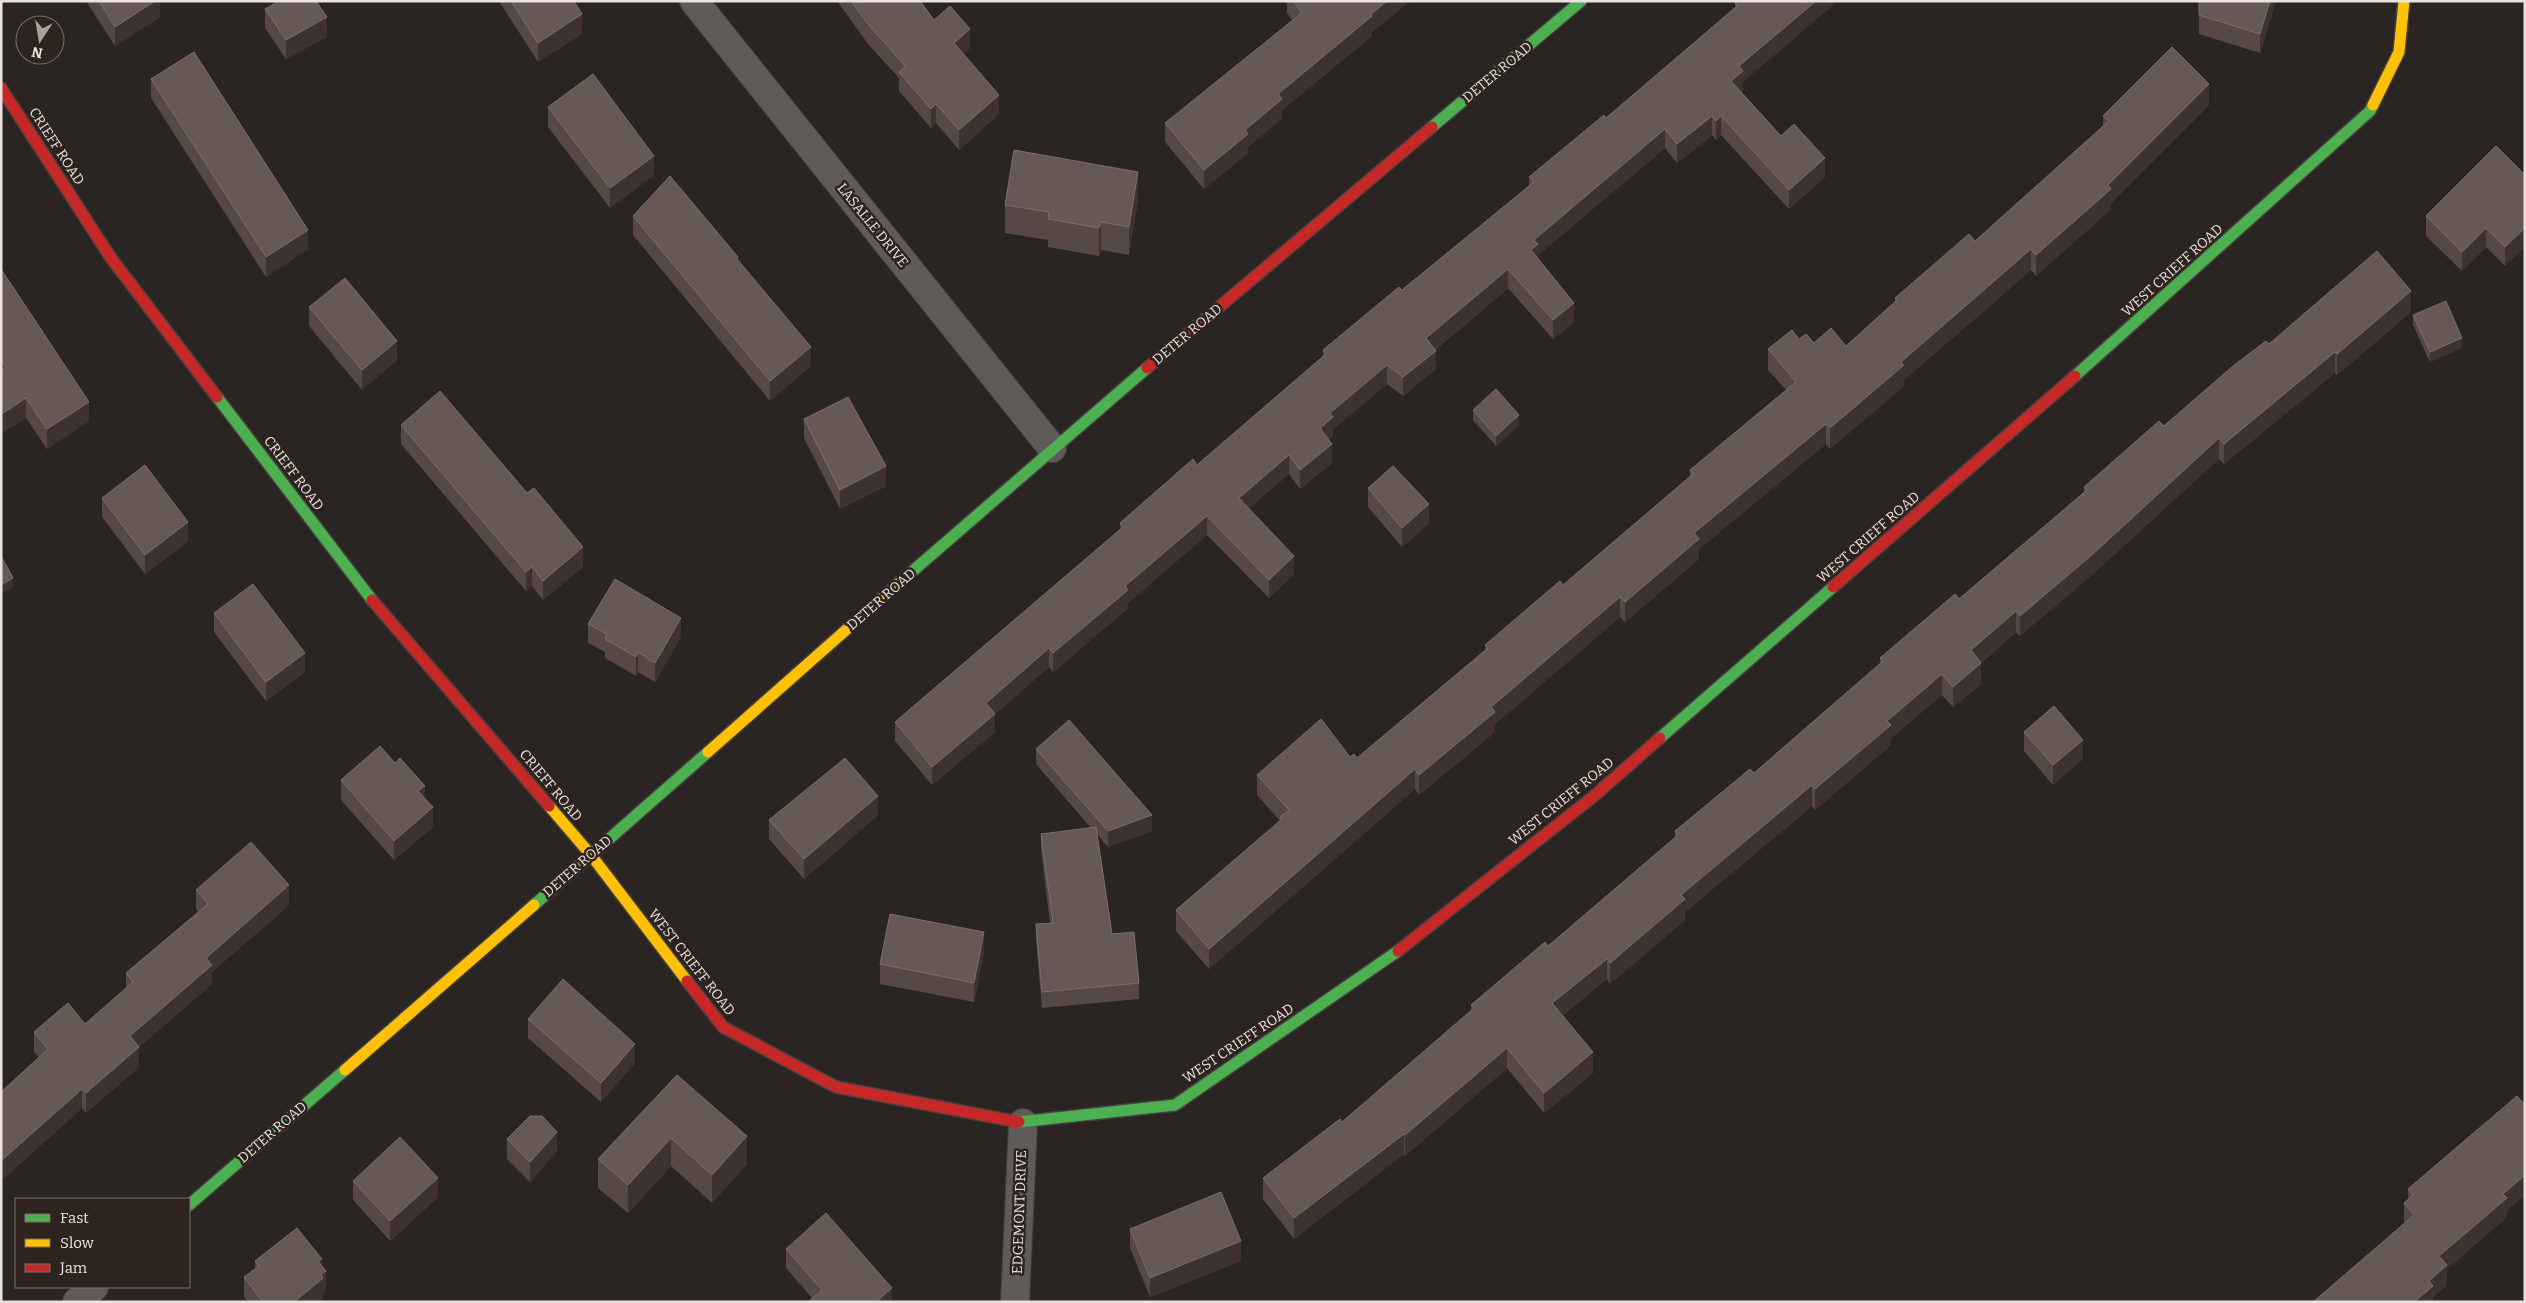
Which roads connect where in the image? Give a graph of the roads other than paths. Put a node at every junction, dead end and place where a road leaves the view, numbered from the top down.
1 (694, 1) edge
2 (1581, 1) edge
3 (2404, 1) edge
4 (1, 88) edge
5 (1052, 448) junction
6 (591, 855) junction
7 (1023, 1122) junction
8 (190, 1204) edge
9 (93, 1288) edge
10 (77, 1302) edge
11 (1015, 1302) edge

1 - 5 street, LASALLE DRIVE
2 - 5 street, DETER ROAD
3 - 7 street, WEST CRIEFF ROAD
4 - 6 street, CRIEFF ROAD
5 - 6 street, DETER ROAD
6 - 7 street, WEST CRIEFF ROAD
6 - 8 street, DETER ROAD
7 - 11 street, EDGEMONT DRIVE
9 - 10 street

